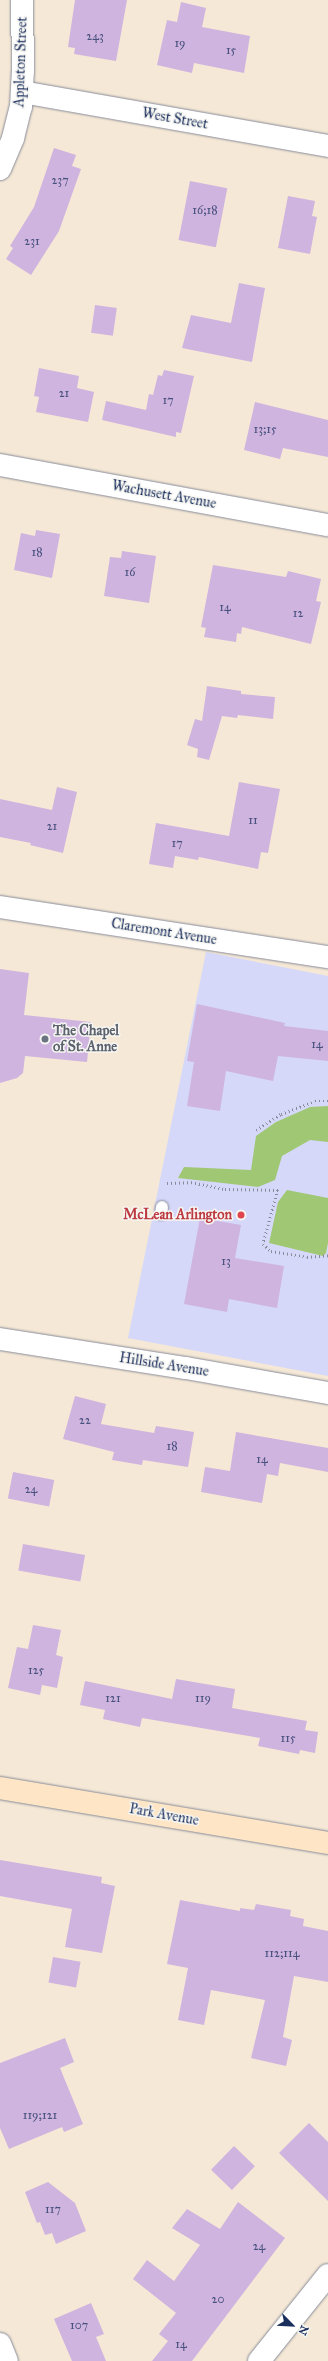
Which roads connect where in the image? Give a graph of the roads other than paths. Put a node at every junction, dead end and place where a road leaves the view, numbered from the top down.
1 (22, 0) edge
2 (22, 92) junction
3 (328, 146) edge
4 (0, 169) edge
5 (0, 465) edge
6 (328, 525) edge
7 (0, 906) edge
8 (328, 957) edge
9 (0, 1339) edge
10 (328, 1393) edge
11 (0, 1788) edge
12 (328, 1844) edge
13 (324, 2286) edge
14 (0, 2344) edge
15 (7, 2361) edge
16 (259, 2361) edge

1 - 2 street, Appleton Street
2 - 3 street, West Street
2 - 4 street, Appleton Street
5 - 6 street, Wachusett Avenue
7 - 8 street, Claremont Avenue
9 - 10 street, Hillside Avenue
11 - 12 main road, Park Avenue
13 - 16 street
14 - 15 street

